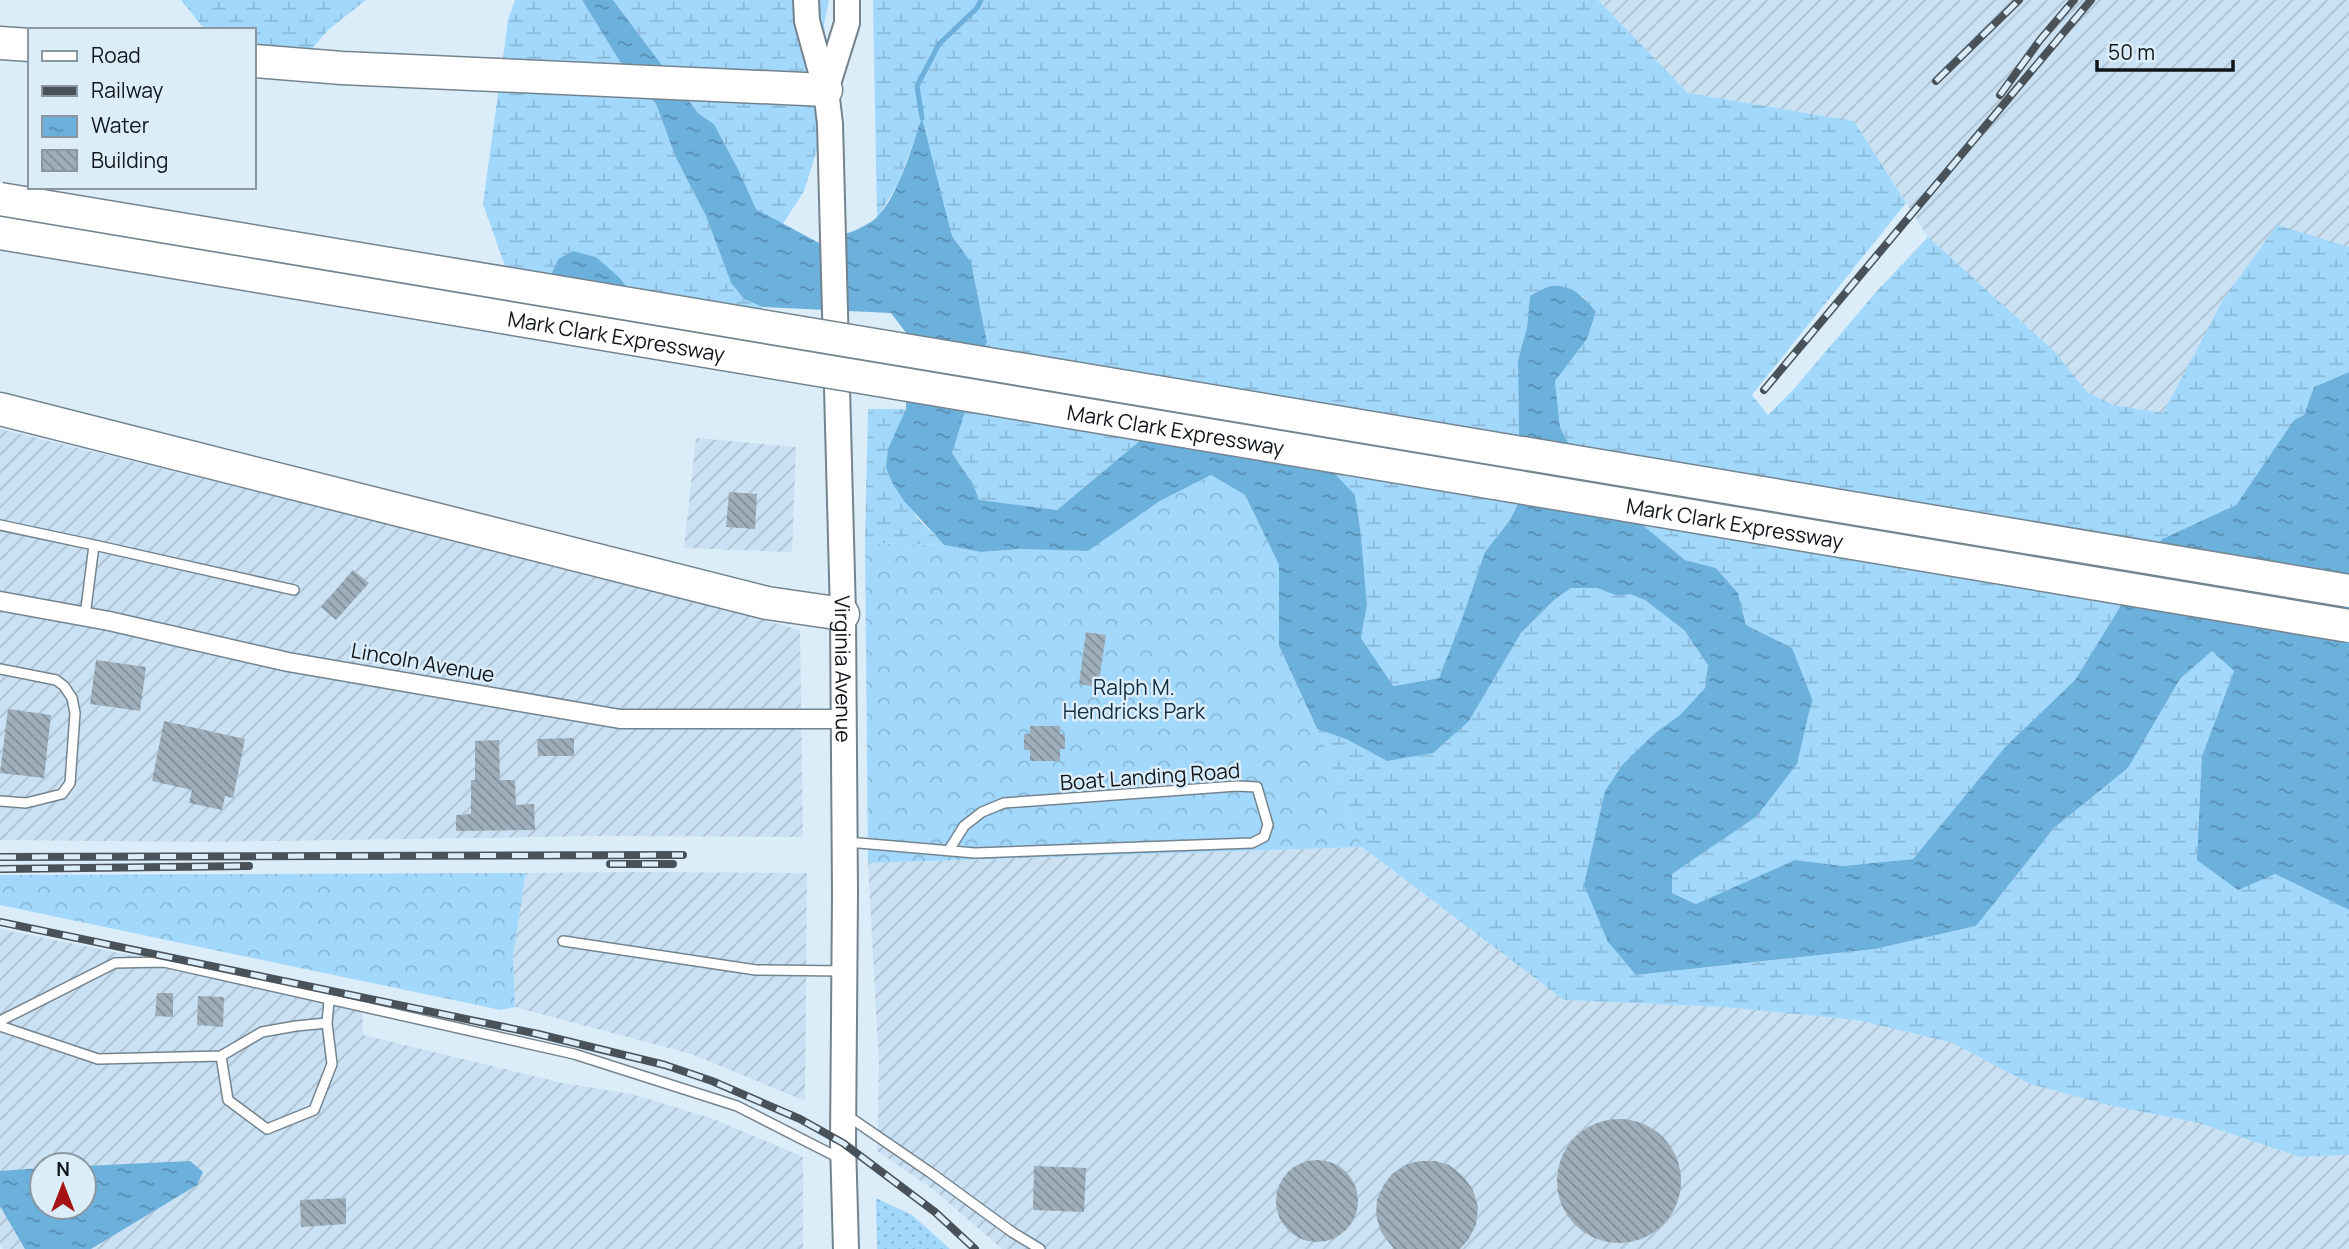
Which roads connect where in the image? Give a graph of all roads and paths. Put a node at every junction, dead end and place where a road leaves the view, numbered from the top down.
1 (806, 0) edge
2 (847, 0) edge
3 (0, 43) edge
4 (28, 45) edge
5 (256, 61) edge
6 (826, 90) junction
7 (0, 199) edge
8 (0, 233) edge
9 (0, 409) edge
10 (0, 525) edge
11 (94, 545) junction
12 (293, 590) dead end
13 (2349, 591) edge
14 (0, 601) edge
15 (843, 614) junction
16 (85, 616) junction
17 (2349, 626) edge
18 (0, 669) edge
19 (843, 719) junction
20 (0, 801) edge
21 (845, 842) junction
22 (949, 850) junction
23 (563, 941) dead end
24 (845, 971) junction
25 (329, 1001) junction
26 (0, 1023) edge
27 (327, 1023) junction
28 (221, 1056) junction
29 (844, 1114) junction
30 (844, 1160) junction
31 (846, 1249) edge
32 (1040, 1249) edge

1 - 6 main road, Virginia Avenue
2 - 6 main road, Virginia Avenue
3 - 4 highway
5 - 6 highway
6 - 15 main road, Virginia Avenue, bridge
7 - 13 highway, Mark Clark Expressway, bridge
8 - 17 highway, Mark Clark Expressway, bridge
9 - 15 highway
10 - 11 lane
11 - 12 lane
11 - 16 lane
14 - 16 street, Lincoln Avenue
15 - 19 main road, Virginia Avenue
16 - 19 street, Lincoln Avenue
18 - 20 lane
19 - 21 main road, Virginia Avenue
21 - 22 lane, Boat Landing Road
21 - 24 main road, Virginia Avenue
22 - 22 lane, Boat Landing Road
23 - 24 lane
24 - 29 main road, Virginia Avenue
25 - 26 lane
25 - 27 lane
25 - 30 lane
26 - 28 lane
27 - 28 lane
27 - 28 lane
29 - 30 main road, Virginia Avenue
29 - 32 lane
30 - 31 main road, Virginia Avenue

